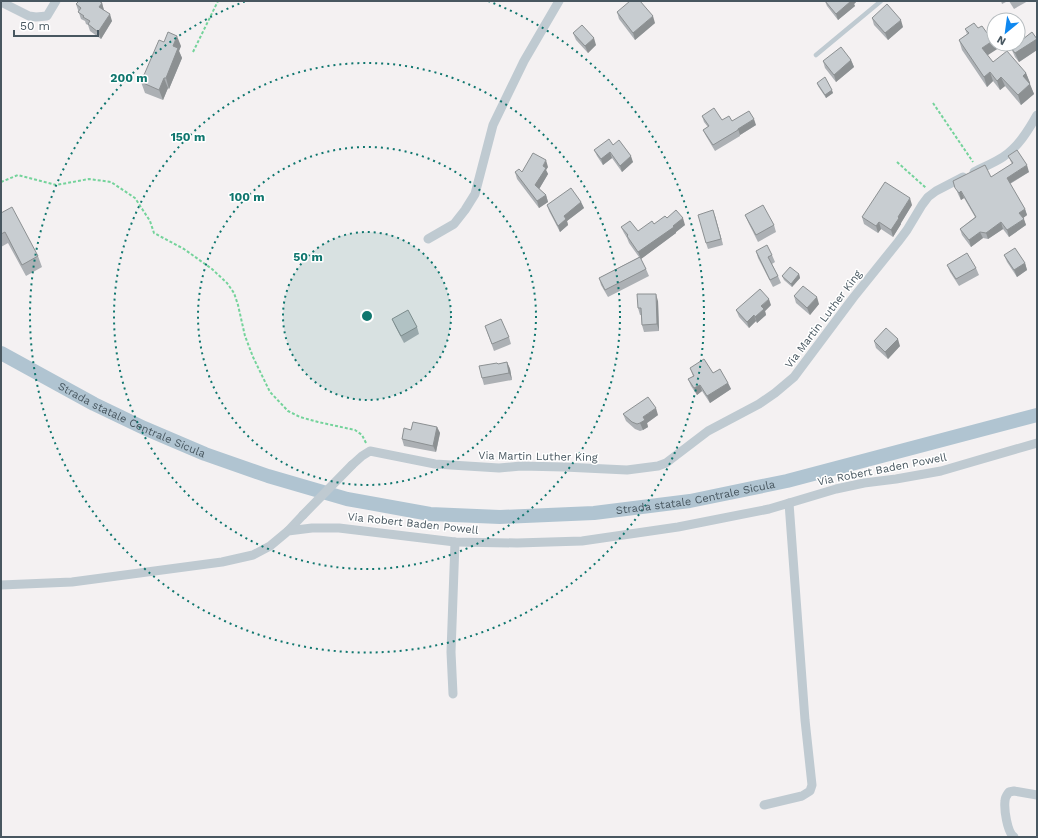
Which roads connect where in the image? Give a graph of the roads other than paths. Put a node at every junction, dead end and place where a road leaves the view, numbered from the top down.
1 (56, 1) edge
2 (559, 1) edge
3 (881, 1) edge
4 (1, 2) edge
5 (816, 55) dead end
6 (1037, 115) edge
7 (428, 239) dead end
8 (1, 353) edge
9 (1037, 415) edge
10 (1037, 443) edge
11 (789, 503) junction
12 (288, 531) junction
13 (455, 542) junction
14 (1, 585) edge
15 (453, 694) dead end
16 (1037, 795) edge
17 (764, 805) dead end
18 (1014, 837) edge

1 - 4 street
2 - 7 street
3 - 5 lane
6 - 12 street, Via Martin Luther King, bridge
8 - 9 main road, Strada statale Centrale Sicula
10 - 11 street, Via Robert Baden Powell
11 - 13 street, Via Robert Baden Powell
11 - 17 street
12 - 13 street, Via Robert Baden Powell
12 - 14 street
13 - 15 street
16 - 18 street

